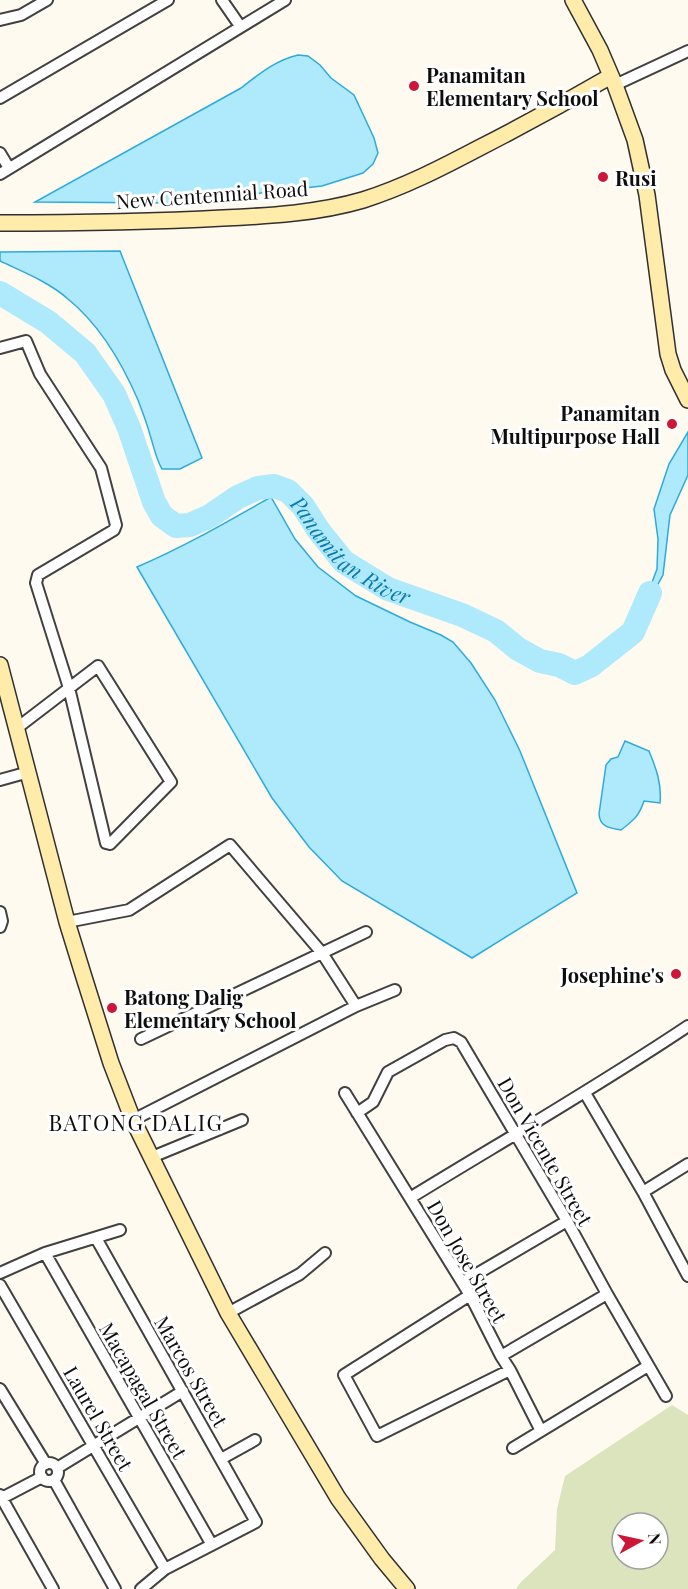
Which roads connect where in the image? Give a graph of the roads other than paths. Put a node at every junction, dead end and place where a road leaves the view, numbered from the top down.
1 (47, 0) edge
2 (168, 0) edge
3 (222, 0) edge
4 (285, 0) edge
5 (573, 0) edge
6 (0, 20) edge
7 (240, 26) junction
8 (688, 51) edge
9 (613, 81) junction
10 (0, 98) edge
11 (0, 153) edge
12 (5, 171) edge
13 (0, 224) edge
14 (0, 348) edge
15 (688, 400) edge
16 (0, 665) edge
17 (69, 688) junction
18 (17, 728) junction
19 (29, 772) junction
20 (0, 780) edge
21 (0, 912) edge
22 (67, 922) junction
23 (0, 927) edge
24 (366, 932) dead end
25 (322, 952) junction
26 (395, 990) dead end
27 (356, 1006) junction
28 (688, 1026) edge
29 (141, 1039) dead end
30 (585, 1093) junction
31 (345, 1094) dead end
32 (357, 1113) junction
33 (133, 1120) junction
34 (242, 1120) dead end
35 (515, 1133) junction
36 (152, 1157) junction
37 (688, 1164) edge
38 (643, 1192) junction
39 (410, 1198) junction
40 (567, 1221) junction
41 (120, 1230) dead end
42 (96, 1238) junction
43 (45, 1253) junction
44 (325, 1253) dead end
45 (0, 1273) edge
46 (688, 1276) edge
47 (462, 1282) junction
48 (0, 1285) edge
49 (607, 1294) junction
50 (470, 1295) junction
51 (228, 1313) junction
52 (501, 1356) junction
53 (648, 1366) junction
54 (510, 1370) junction
55 (0, 1389) edge
56 (183, 1390) junction
57 (666, 1395) dead end
58 (4, 1406) edge
59 (138, 1418) junction
60 (541, 1431) junction
61 (255, 1440) dead end
62 (94, 1445) junction
63 (513, 1449) dead end
64 (221, 1459) junction
65 (46, 1464) junction
66 (57, 1468) junction
67 (42, 1477) junction
68 (54, 1480) junction
69 (1, 1497) edge
70 (212, 1545) junction
71 (165, 1569) junction
72 (53, 1589) edge
73 (115, 1589) edge
74 (141, 1589) edge
75 (407, 1589) edge

1 - 6 street
2 - 10 street
3 - 7 street
4 - 7 street
5 - 9 street
7 - 12 street
8 - 9 street
9 - 13 street, New Centennial Road
9 - 15 street
11 - 12 street
14 - 17 street
16 - 18 street
17 - 17 street
17 - 18 street
18 - 19 street
19 - 20 street
19 - 22 street
21 - 23 street
22 - 25 street
22 - 33 street
24 - 25 street
25 - 27 street
25 - 29 street
26 - 27 street
27 - 33 street
28 - 30 street
30 - 35 street
30 - 38 street
31 - 32 street, Don Jose Street
32 - 35 street, Don Vicente Street
32 - 39 street, Don Jose Street
33 - 36 street
34 - 36 street
35 - 39 street
35 - 40 street, Don Vicente Street
36 - 51 street
37 - 38 street
38 - 46 street
39 - 47 street, Don Jose Street
40 - 47 street
40 - 49 street, Don Vicente Street
41 - 42 street
42 - 43 street
42 - 56 street, Marcos Street
43 - 45 street
43 - 59 street, Macapagal Street
44 - 51 street
47 - 50 street, Don Jose Street
48 - 62 street, Laurel Street
49 - 52 street
49 - 53 street, Don Vicente Street
50 - 52 street, Don Jose Street
50 - 54 street
51 - 75 street
52 - 54 street, Don Jose Street
53 - 57 street, Don Vicente Street
53 - 60 street
54 - 60 street, Don Jose Street
55 - 58 street
56 - 59 street
56 - 64 street, Marcos Street
58 - 65 street
59 - 62 street
59 - 70 street, Macapagal Street
60 - 63 street
61 - 64 street
62 - 66 street
62 - 71 street, Laurel Street
64 - 70 street, Marcos Street
65 - 66 street
65 - 67 street
66 - 68 street
67 - 68 street
67 - 69 street
68 - 73 street
69 - 72 street
70 - 71 street
71 - 74 street

